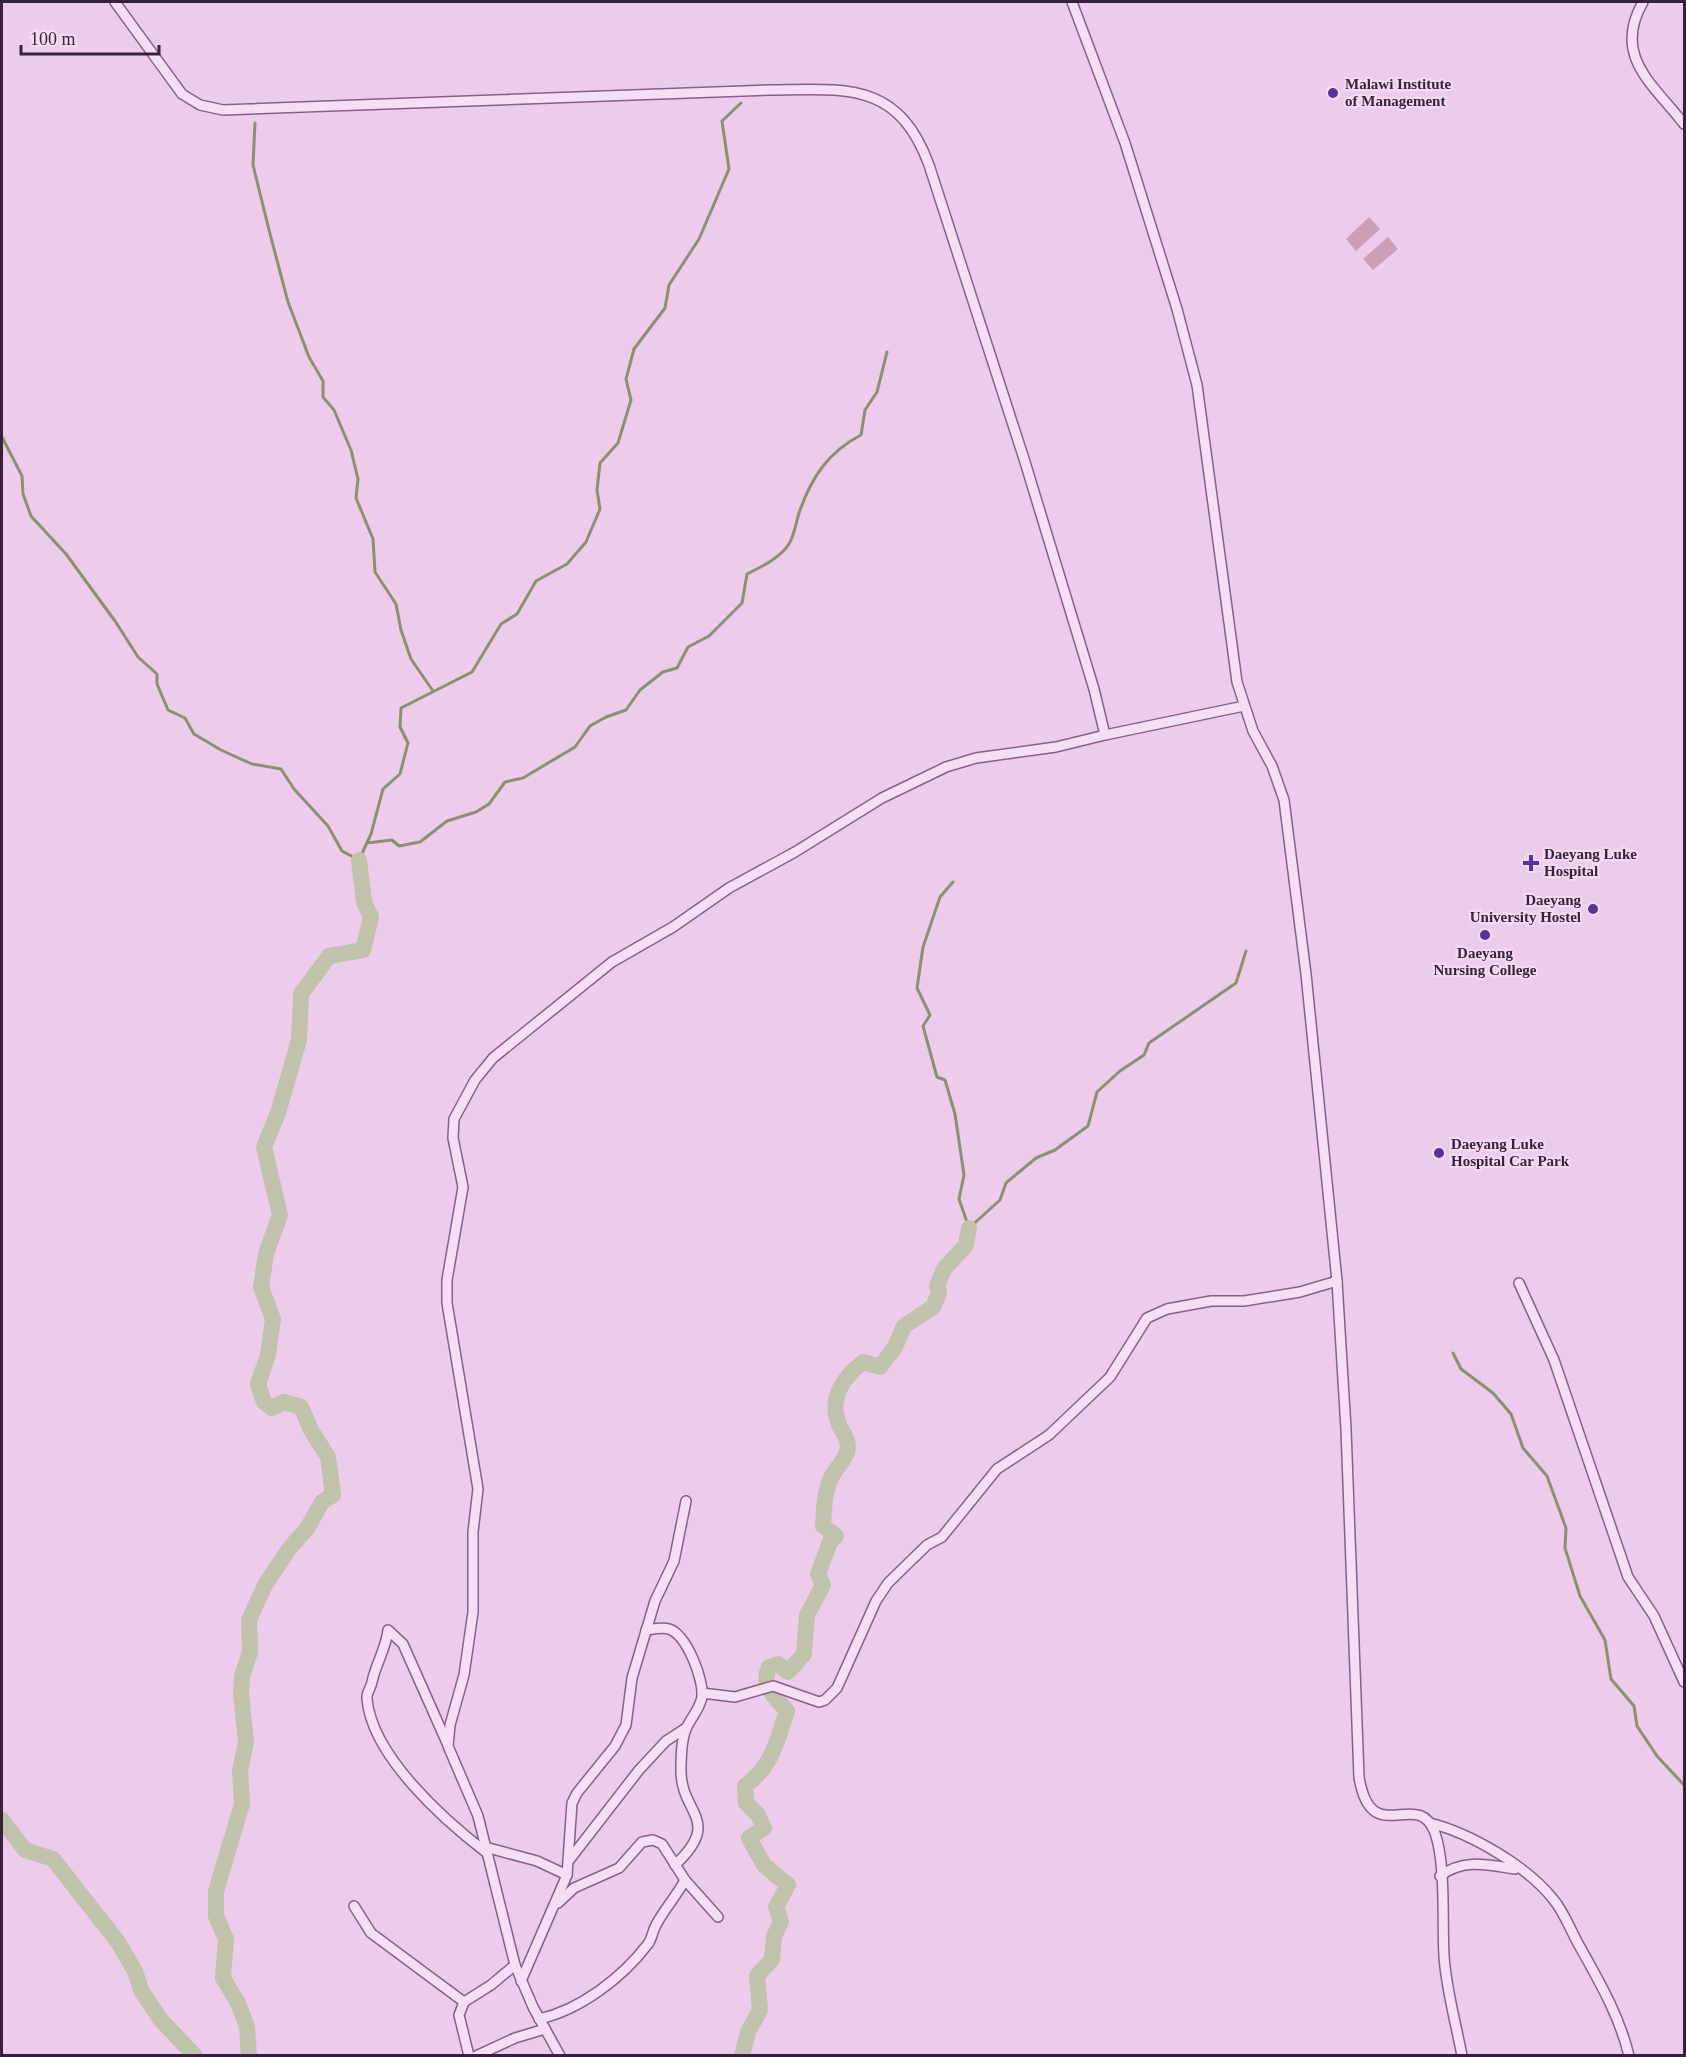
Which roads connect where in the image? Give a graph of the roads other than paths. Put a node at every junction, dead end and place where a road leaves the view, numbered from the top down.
1 (115, 2) edge
2 (1072, 2) edge
3 (1643, 2) edge
4 (1684, 124) edge
5 (1244, 706) junction
6 (1105, 735) junction
7 (1337, 1281) junction
8 (1519, 1283) dead end
9 (686, 1501) dead end
10 (646, 1630) junction
11 (1684, 1682) edge
12 (702, 1693) junction
13 (686, 1728) junction
14 (448, 1746) junction
15 (1430, 1823) junction
16 (486, 1850) junction
17 (570, 1859) junction
18 (675, 1865) junction
19 (1519, 1869) junction
20 (567, 1875) junction
21 (1440, 1876) junction
22 (685, 1880) junction
23 (354, 1906) dead end
24 (555, 1906) junction
25 (718, 1917) dead end
26 (515, 1965) junction
27 (521, 1981) junction
28 (464, 2002) junction
29 (539, 2019) junction
30 (545, 2029) junction
31 (469, 2055) edge
32 (476, 2055) edge
33 (560, 2055) edge
34 (1462, 2055) edge
35 (1629, 2055) edge

1 - 6 street
2 - 5 street
3 - 4 street
5 - 6 street
5 - 7 street
6 - 14 street
7 - 12 street
7 - 15 street
8 - 11 street
9 - 10 street
10 - 12 street
10 - 17 street
12 - 13 street
13 - 17 street
13 - 18 street
14 - 16 street
14 - 16 street
15 - 19 street
15 - 21 street
16 - 20 street
16 - 26 street
17 - 20 street
18 - 22 street
18 - 24 street
19 - 21 street
19 - 35 street
20 - 24 street
21 - 34 street
22 - 25 street
22 - 29 street
23 - 28 street
24 - 27 street
26 - 27 street
26 - 28 street
27 - 29 street
28 - 31 street
29 - 30 street
30 - 32 street
30 - 33 street

